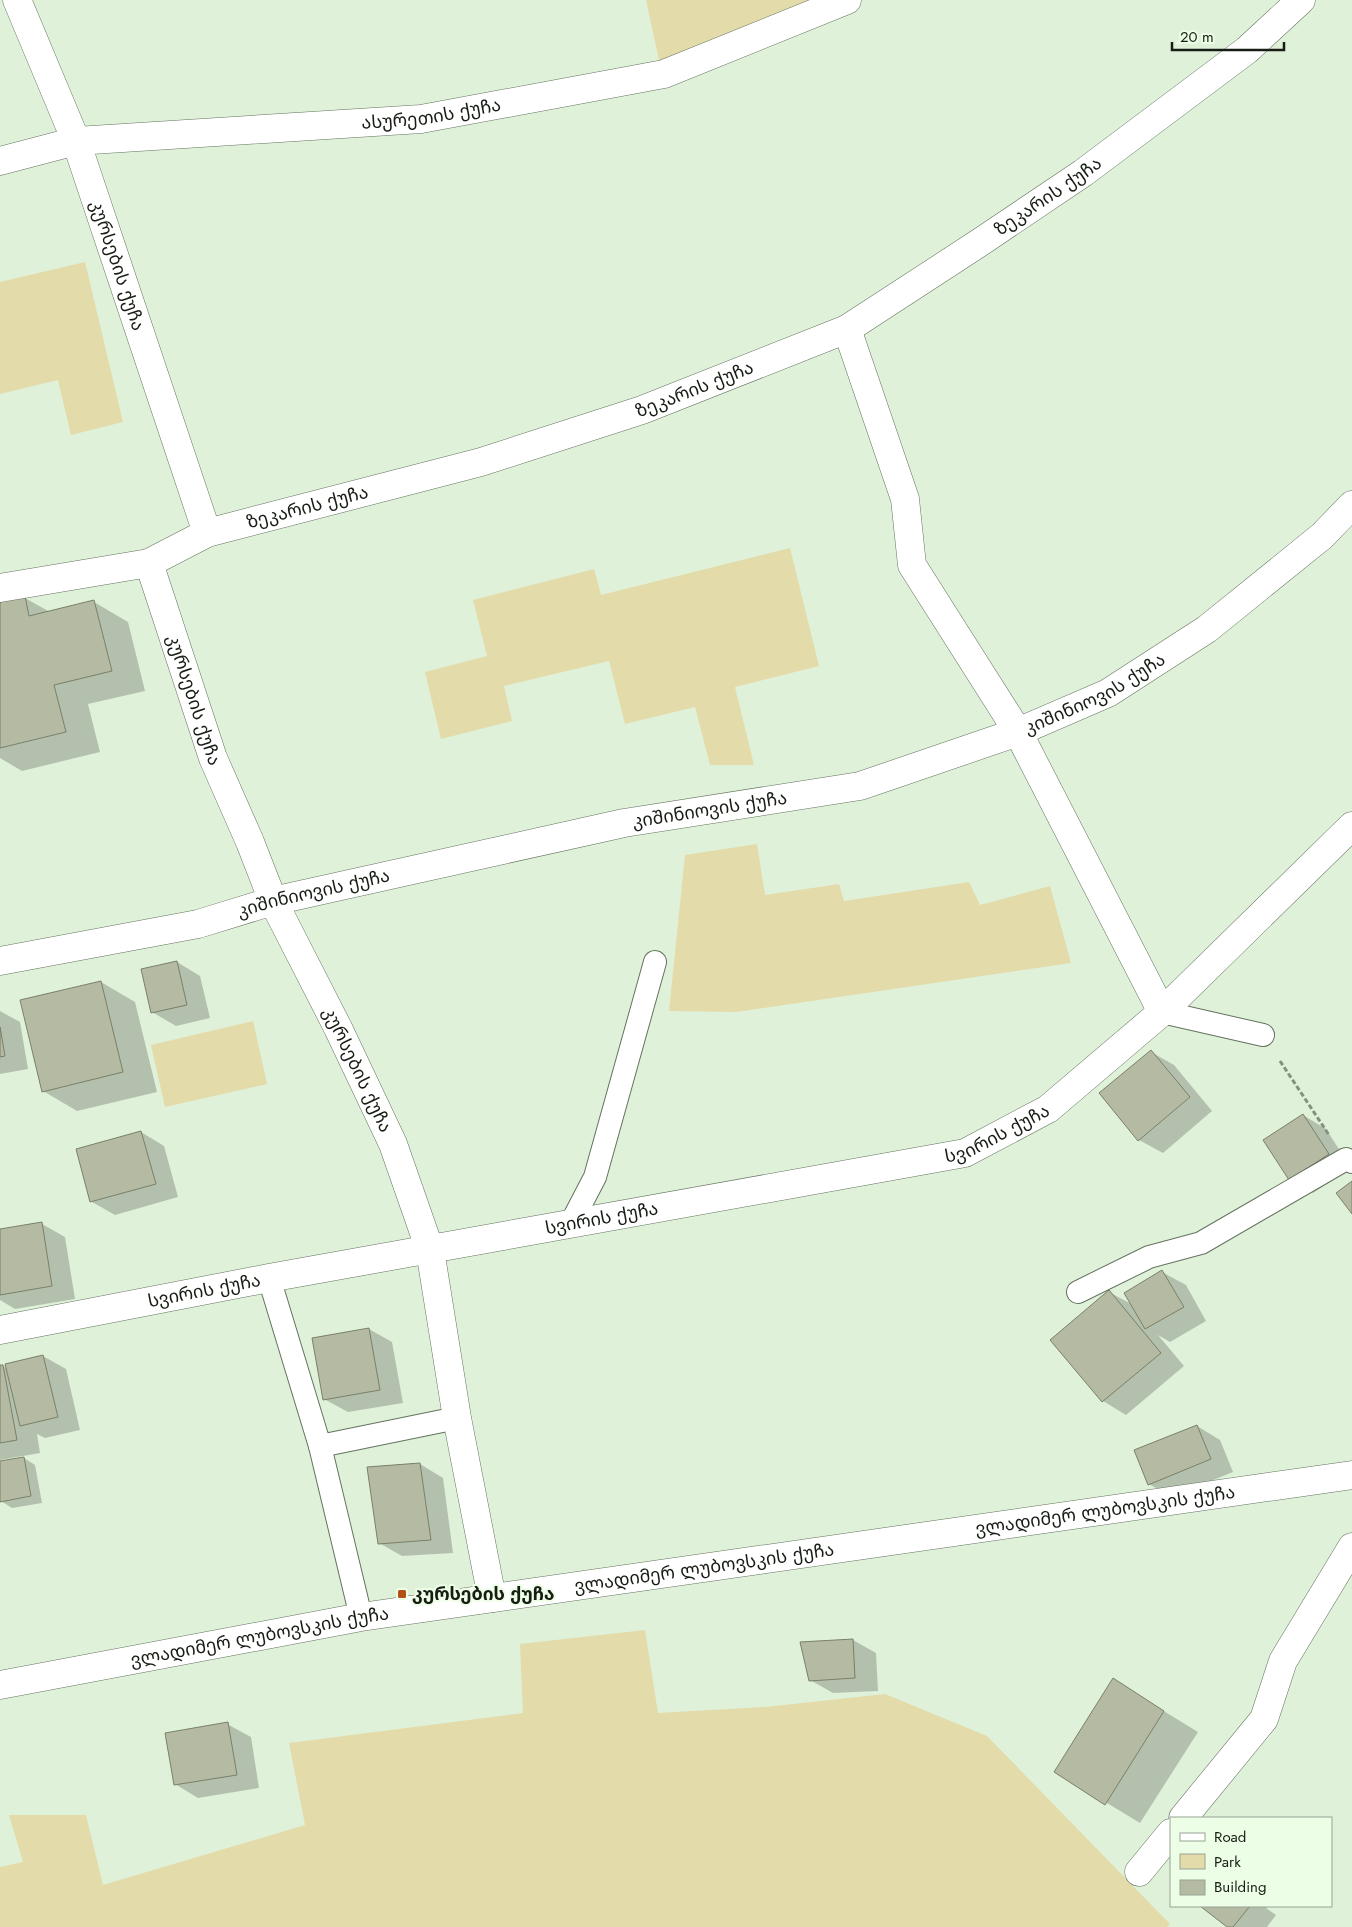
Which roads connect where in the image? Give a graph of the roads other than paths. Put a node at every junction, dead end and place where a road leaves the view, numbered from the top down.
1 (17, 0) edge
2 (847, 0) edge
3 (1301, 0) edge
4 (76, 141) junction
5 (0, 161) edge
6 (847, 330) junction
7 (1352, 505) edge
8 (207, 533) junction
9 (149, 564) junction
10 (0, 588) edge
11 (1018, 732) junction
12 (1352, 826) edge
13 (272, 901) junction
14 (0, 961) edge
15 (655, 962) dead end
16 (1162, 1012) junction
17 (1263, 1035) road end
18 (1349, 1160) edge
19 (570, 1225) junction
20 (430, 1250) junction
21 (269, 1278) junction
22 (1078, 1292) dead end
23 (0, 1330) edge
24 (457, 1418) junction
25 (320, 1446) junction
26 (1352, 1474) edge
27 (1352, 1547) edge
28 (492, 1598) junction
29 (361, 1617) junction
30 (0, 1685) edge
31 (1184, 1817) edge
32 (1170, 1834) edge
33 (1139, 1872) dead end

1 - 4 street, კურსების ქუჩა
2 - 4 street, ასურეთის ქუჩა
3 - 6 street, ზეკარის ქუჩა
4 - 5 street, ასურეთის ქუჩა
4 - 8 street, კურსების ქუჩა
6 - 8 street, ზეკარის ქუჩა
6 - 11 street
7 - 11 street, კიშინიოვის ქუჩა
8 - 9 street, ზეკარის ქუჩა
9 - 10 street, ზეკარის ქუჩა
9 - 13 street, კურსების ქუჩა
11 - 13 street, კიშინიოვის ქუჩა
11 - 16 street
12 - 16 street, სვირის ქუჩა
13 - 14 street, კიშინიოვის ქუჩა
13 - 20 street, კურსების ქუჩა
15 - 19 lane
16 - 17 lane
16 - 19 street, სვირის ქუჩა
18 - 22 lane
19 - 20 street, სვირის ქუჩა
20 - 21 street, სვირის ქუჩა
20 - 24 street, კურსების ქუჩა
21 - 23 street, სვირის ქუჩა
21 - 25 lane
24 - 25 lane
24 - 28 street, კურსების ქუჩა
25 - 29 lane
26 - 28 street, ვლადიმერ ლუბოვსკის ქუჩა
27 - 31 street
28 - 29 street, ვლადიმერ ლუბოვსკის ქუჩა
29 - 30 street, ვლადიმერ ლუბოვსკის ქუჩა
32 - 33 street

